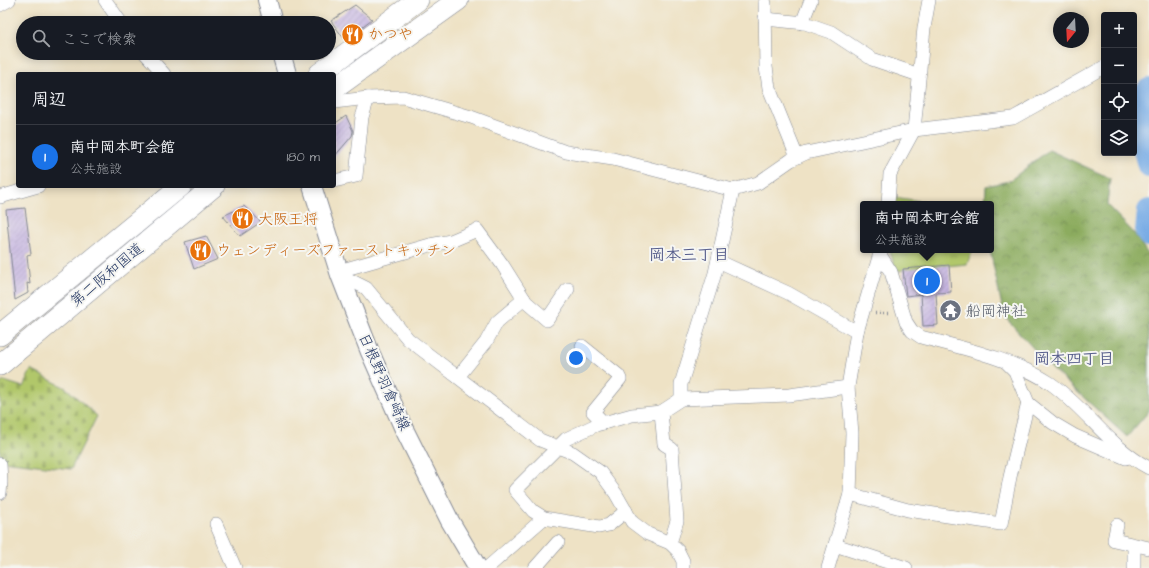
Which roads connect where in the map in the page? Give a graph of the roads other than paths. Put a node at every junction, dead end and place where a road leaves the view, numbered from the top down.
1 (9, 0) edge
2 (105, 0) edge
3 (267, 0) edge
4 (418, 0) edge
5 (458, 0) edge
6 (811, 0) edge
7 (929, 0) edge
8 (765, 3) dead end
9 (0, 5) edge
10 (116, 16) edge
11 (271, 16) edge
12 (766, 19) junction
13 (802, 23) junction
14 (151, 60) edge
15 (283, 60) edge
16 (1101, 68) edge
17 (162, 72) edge
18 (286, 72) edge
19 (322, 72) edge
20 (920, 76) junction
21 (336, 88) edge
22 (368, 98) junction
23 (336, 102) edge
24 (914, 130) junction
25 (797, 157) junction
26 (336, 181) edge
27 (31, 188) edge
28 (179, 188) edge
29 (212, 188) edge
30 (313, 188) edge
31 (733, 190) junction
32 (0, 197) edge
33 (888, 201) edge
34 (881, 253) edge
35 (882, 253) edge
36 (718, 261) junction
37 (340, 273) junction
38 (568, 289) dead end
39 (524, 299) junction
40 (857, 332) junction
41 (0, 336) edge
42 (582, 346) dead end
43 (1005, 362) junction
44 (0, 365) edge
45 (458, 377) junction
46 (848, 387) junction
47 (681, 399) junction
48 (1028, 403) junction
49 (661, 412) junction
50 (604, 423) junction
51 (558, 447) junction
52 (0, 464) edge
53 (1146, 467) edge
54 (0, 493) edge
55 (850, 494) junction
56 (626, 511) junction
57 (544, 518) junction
58 (216, 524) dead end
59 (1117, 525) dead end
60 (558, 542) dead end
61 (670, 543) junction
62 (835, 545) junction
63 (1134, 545) junction
64 (1149, 548) edge
65 (235, 568) edge
66 (478, 568) edge
67 (487, 568) edge
68 (534, 568) edge
69 (683, 568) edge
70 (828, 568) edge
71 (906, 568) edge
72 (1134, 568) edge

1 - 9 street
2 - 10 street
3 - 11 main road
4 - 19 highway
5 - 21 highway
6 - 13 street
7 - 20 street
8 - 12 street
12 - 13 street
12 - 25 street
13 - 20 street
14 - 17 street
15 - 18 main road
16 - 24 street
20 - 24 street
22 - 23 street
22 - 26 street
22 - 31 street
24 - 25 street
24 - 33 street
25 - 31 street
27 - 32 street
28 - 41 highway, 第二阪和国道
29 - 44 highway, 第二阪和国道
30 - 37 main road, 日根野羽倉崎線
31 - 36 street
34 - 40 street
35 - 43 street
36 - 40 street
36 - 47 street
37 - 39 street
37 - 45 street
37 - 66 main road, 日根野羽倉崎線
38 - 39 street
39 - 45 street
40 - 46 street
42 - 50 street
43 - 48 street
43 - 53 street
45 - 51 street
46 - 47 street
46 - 55 street
47 - 49 street
48 - 53 street
48 - 55 street
49 - 50 street
49 - 61 street
50 - 51 street
51 - 56 street
51 - 57 street
52 - 54 street
55 - 62 street
56 - 57 street
56 - 61 street
57 - 67 street
58 - 65 street
59 - 63 street
60 - 68 street
61 - 69 street
62 - 70 street
62 - 71 street
63 - 64 street
63 - 72 street

